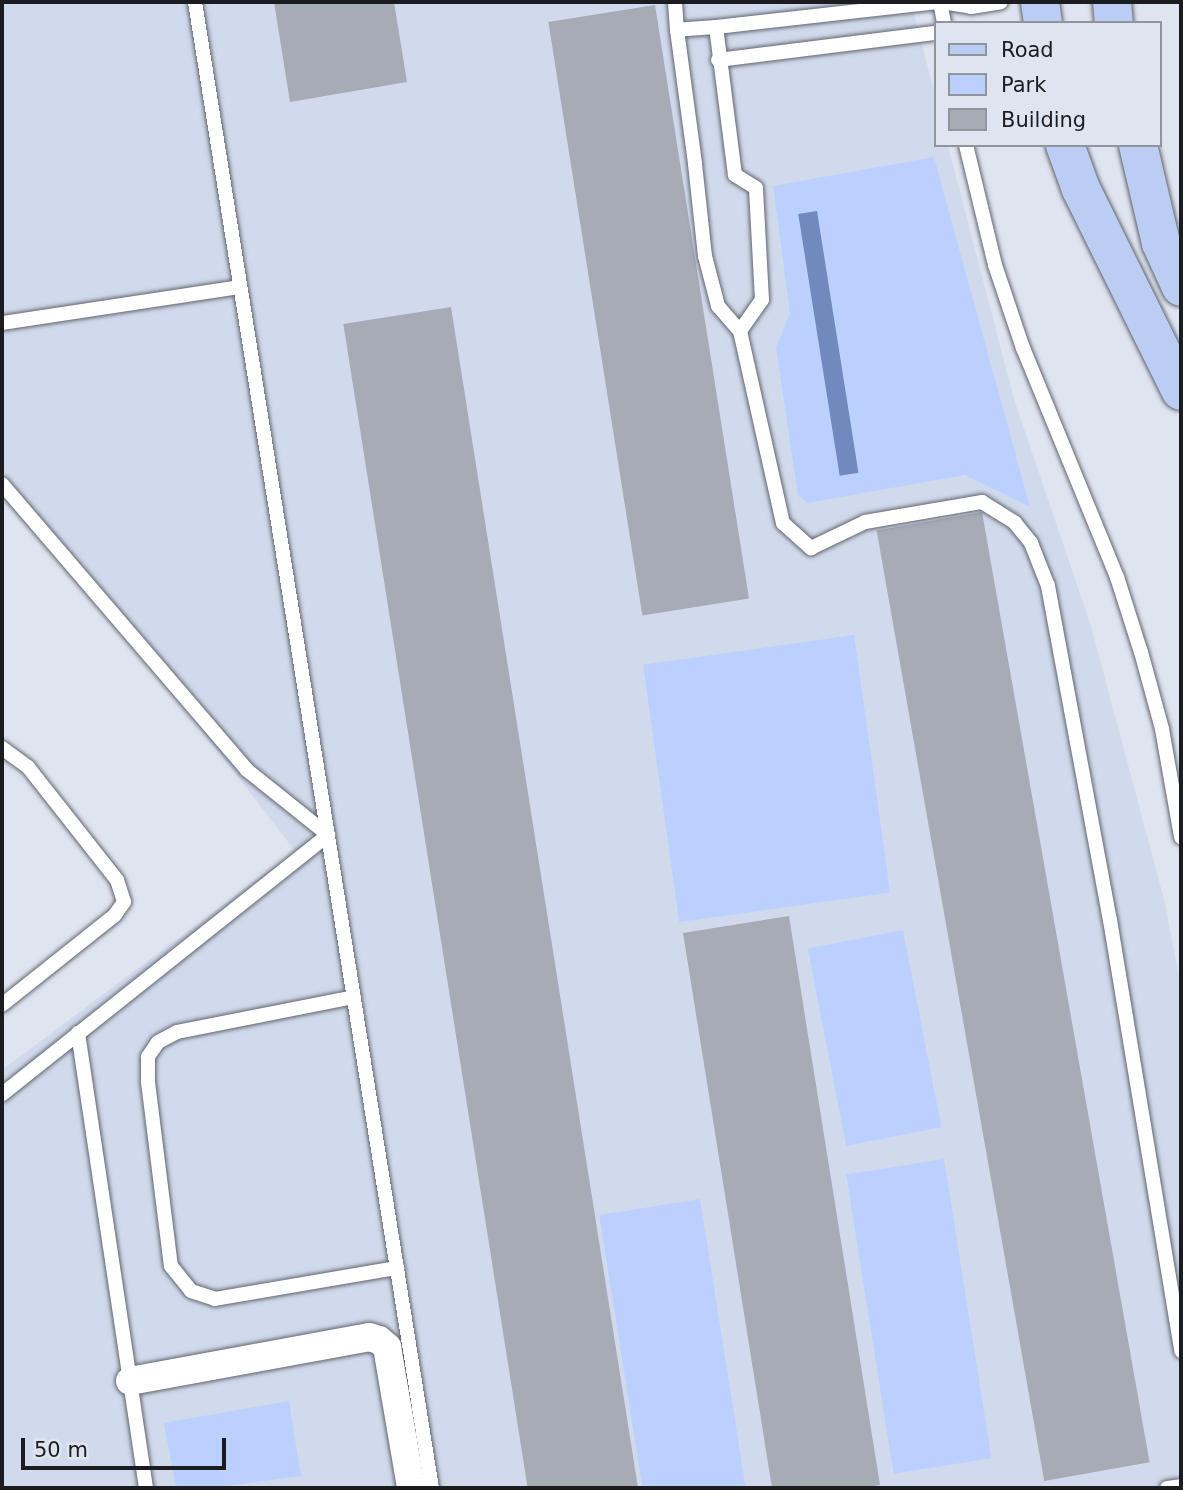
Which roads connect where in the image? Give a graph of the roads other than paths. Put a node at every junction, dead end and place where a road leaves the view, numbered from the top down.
1 (195, 2) edge
2 (675, 2) edge
3 (940, 2) edge
4 (1001, 2) edge
5 (1040, 2) edge
6 (1112, 2) edge
7 (944, 21) edge
8 (1043, 21) edge
9 (1114, 21) edge
10 (716, 27) junction
11 (677, 30) junction
12 (934, 33) edge
13 (718, 60) junction
14 (966, 147) edge
15 (1066, 147) edge
16 (1138, 147) edge
17 (240, 287) junction
18 (1181, 287) edge
19 (2, 323) edge
20 (740, 331) junction
21 (1181, 391) edge
22 (2, 484) edge
23 (2, 748) edge
24 (328, 835) junction
25 (1181, 837) edge
26 (354, 997) junction
27 (2, 1005) edge
28 (78, 1033) junction
29 (2, 1094) edge
30 (397, 1269) junction
31 (1181, 1352) edge
32 (130, 1381) junction
33 (1181, 1486) edge
34 (146, 1488) edge
35 (411, 1488) edge
36 (432, 1488) edge
37 (1167, 1488) edge

1 - 17 lane
2 - 11 lane
3 - 4 lane
3 - 7 lane
3 - 10 lane
5 - 8 main road
6 - 9 main road
10 - 11 lane
10 - 13 lane
11 - 20 lane
12 - 13 lane
13 - 20 lane
14 - 25 lane
15 - 21 main road
16 - 18 main road
17 - 19 lane
17 - 24 lane
20 - 31 lane
22 - 24 lane
23 - 27 lane
24 - 26 lane
24 - 28 lane
26 - 30 lane
26 - 30 lane
28 - 29 lane
28 - 32 lane
30 - 36 lane
32 - 34 lane
32 - 35 street
33 - 37 lane

